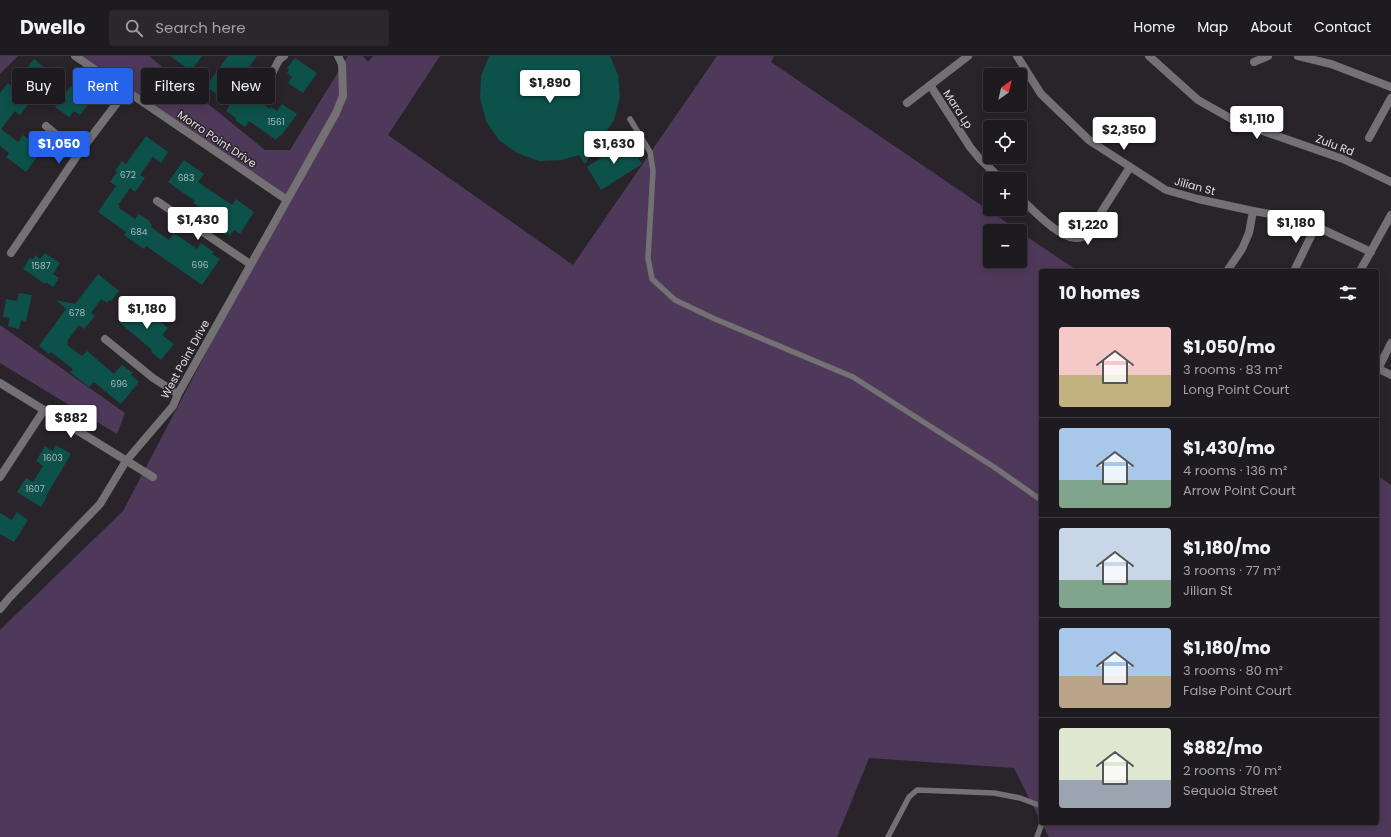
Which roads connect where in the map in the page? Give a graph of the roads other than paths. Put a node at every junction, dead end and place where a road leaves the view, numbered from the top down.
1 (75, 56) edge
2 (284, 56) edge
3 (968, 56) edge
4 (1018, 56) edge
5 (1149, 56) edge
6 (1268, 56) edge
7 (1298, 56) edge
8 (340, 60) edge
9 (1254, 62) dead end
10 (92, 68) edge
11 (275, 68) edge
12 (930, 86) junction
13 (1391, 87) edge
14 (133, 96) edge
15 (1391, 98) edge
16 (907, 103) dead end
17 (116, 104) edge
18 (630, 119) dead end
19 (46, 126) dead end
20 (1369, 138) dead end
21 (79, 153) junction
22 (1130, 167) junction
23 (994, 172) edge
24 (1391, 182) edge
25 (286, 200) junction
26 (157, 201) dead end
27 (1027, 205) edge
28 (1252, 211) junction
29 (1391, 215) edge
30 (1316, 226) junction
31 (1371, 252) junction
32 (11, 253) dead end
33 (250, 264) junction
34 (1228, 269) edge
35 (1295, 269) edge
36 (1361, 269) edge
37 (104, 339) dead end
38 (1391, 343) edge
39 (1379, 367) edge
40 (1379, 369) edge
41 (1391, 375) edge
42 (0, 383) edge
43 (178, 394) junction
44 (44, 410) junction
45 (126, 461) junction
46 (0, 477) edge
47 (153, 477) dead end
48 (1039, 499) edge
49 (0, 609) edge
50 (1039, 805) edge
51 (1041, 825) edge
52 (888, 837) edge
53 (1037, 837) edge

1 - 10 street, Morro Point Drive
2 - 11 street
3 - 12 street, Mara Lp
4 - 22 street, Jilian St
5 - 24 street, Zulu Rd
6 - 9 street
7 - 13 street
8 - 25 street, West Point Drive
12 - 16 street, Mara Lp
12 - 23 street, Mara Lp
14 - 25 street, Morro Point Drive
15 - 20 street
17 - 21 street
18 - 48 lane
19 - 21 street
21 - 32 street
22 - 27 street
22 - 28 street, Jilian St
25 - 33 street, West Point Drive
26 - 33 street
28 - 30 street, Jilian St
28 - 34 street
29 - 31 street
30 - 31 street, Jilian St
30 - 35 street
31 - 36 street
33 - 43 street, West Point Drive
37 - 43 street
38 - 39 street
40 - 41 street
42 - 44 street
43 - 45 street, West Point Drive
44 - 45 street
44 - 46 street
45 - 47 street
45 - 49 street, West Point Drive
50 - 52 lane
51 - 53 lane

